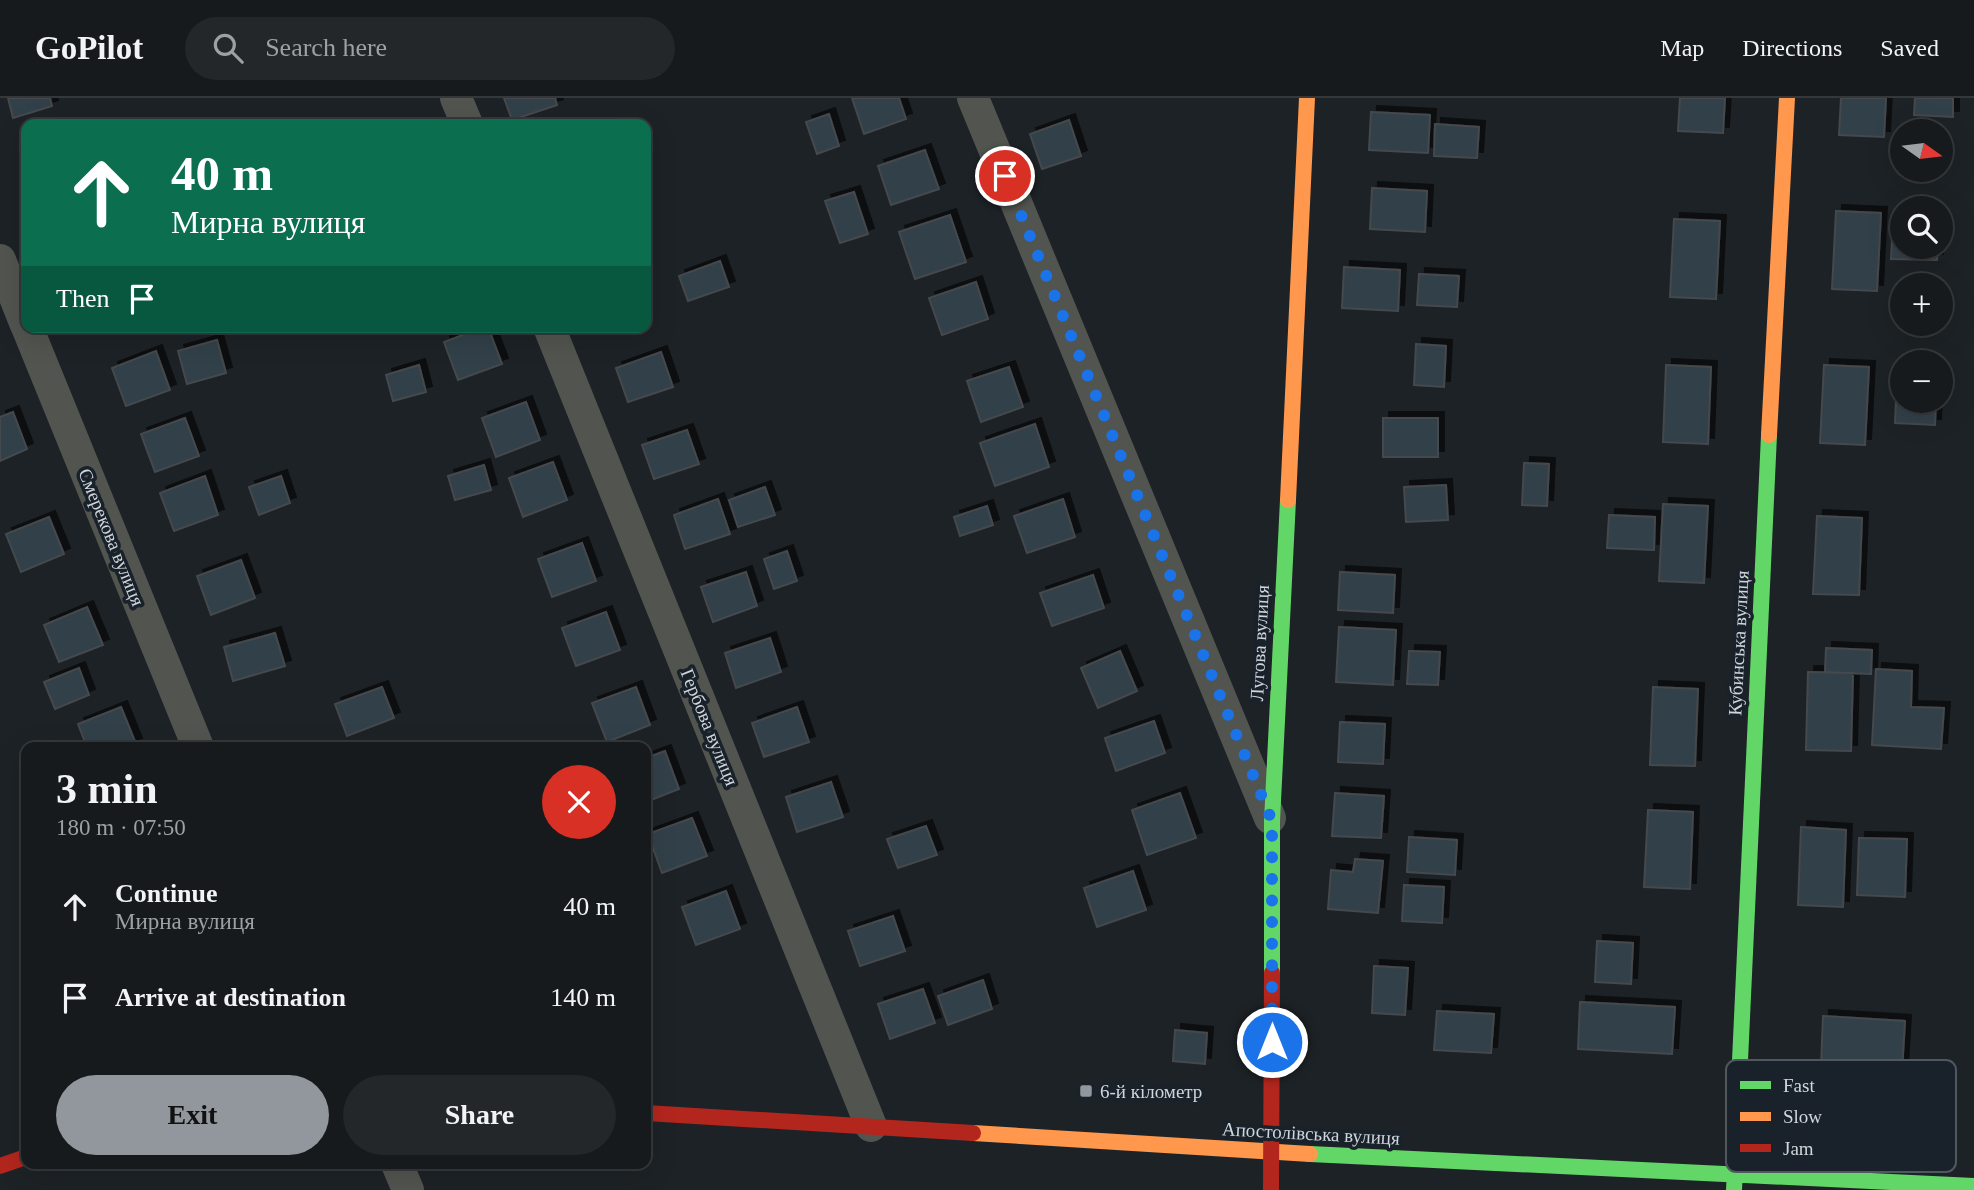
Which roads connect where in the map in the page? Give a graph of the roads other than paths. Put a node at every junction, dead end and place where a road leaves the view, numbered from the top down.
1 (456, 98) edge
2 (973, 98) edge
3 (1307, 98) edge
4 (1787, 98) edge
5 (465, 119) edge
6 (0, 260) edge
7 (21, 311) edge
8 (30, 333) edge
9 (551, 333) edge
10 (196, 742) edge
11 (1272, 821) junction
12 (1741, 1060) edge
13 (651, 1114) edge
14 (871, 1126) junction
15 (1273, 1152) junction
16 (21, 1159) edge
17 (0, 1166) edge
18 (399, 1169) edge
19 (1735, 1182) edge
20 (1974, 1186) edge
21 (408, 1190) edge
22 (1271, 1190) edge

1 - 5 street
2 - 11 street
3 - 11 street, Лугова вулиця
4 - 12 street, Кубинська вулиця
6 - 7 street, Смерекова вулиця
8 - 10 street, Смерекова вулиця
9 - 14 street, Гербова вулиця
11 - 15 street, Лугова вулиця
13 - 14 street, Апостолівська вулиця
14 - 15 street, Апостолівська вулиця
15 - 19 street, Апостолівська вулиця
15 - 22 street, Лугова вулиця
16 - 17 street
18 - 21 street
19 - 20 street, Апостолівська вулиця

